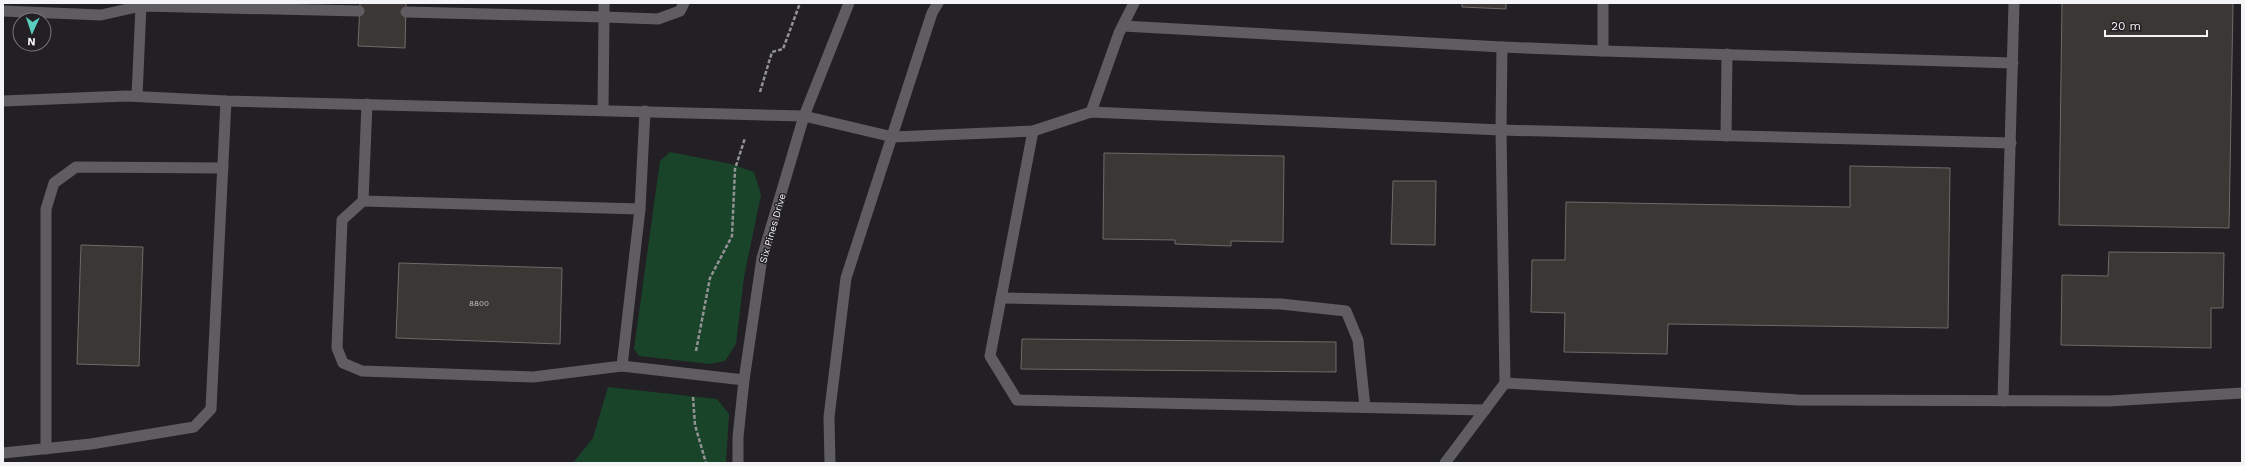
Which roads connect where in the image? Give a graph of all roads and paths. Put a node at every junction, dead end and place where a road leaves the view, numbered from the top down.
1 (604, 3) edge
2 (684, 3) edge
3 (800, 3) edge
4 (849, 3) edge
5 (938, 3) edge
6 (1134, 3) edge
7 (1604, 3) edge
8 (2014, 3) edge
9 (139, 4) edge
10 (3, 11) edge
11 (359, 11) dead end
12 (406, 12) dead end
13 (604, 17) junction
14 (1123, 26) junction
15 (1502, 47) junction
16 (1603, 51) junction
17 (1727, 54) junction
18 (2013, 63) junction
19 (137, 96) junction
20 (226, 100) junction
21 (3, 101) edge
22 (367, 104) junction
23 (603, 110) junction
24 (645, 111) junction
25 (1091, 112) junction
26 (752, 114) junction
27 (804, 116) junction
28 (1501, 130) junction
29 (1032, 131) junction
30 (1726, 136) junction
31 (893, 137) junction
32 (2011, 143) junction
33 (223, 168) junction
34 (363, 201) junction
35 (640, 210) junction
36 (1001, 298) junction
37 (622, 366) junction
38 (691, 374) junction
39 (744, 380) junction
40 (1505, 383) junction
41 (2242, 393) edge
42 (2003, 401) junction
43 (1365, 407) junction
44 (1485, 410) junction
45 (46, 449) junction
46 (3, 453) edge
47 (706, 463) edge
48 (738, 463) edge
49 (830, 463) edge
50 (1445, 463) edge

1 - 13 street
2 - 13 street
3 - 26 path
4 - 27 street, Six Pines Drive
5 - 31 street
6 - 14 street
7 - 16 street
8 - 18 street
9 - 10 street
9 - 11 street
9 - 19 street
12 - 13 street
13 - 23 street
14 - 15 street
14 - 25 street
15 - 16 street
15 - 28 street
16 - 17 street
17 - 18 street
17 - 30 street
18 - 32 street
19 - 20 street
19 - 21 street
20 - 22 street
20 - 33 street
22 - 23 street
22 - 34 street
23 - 24 street
24 - 26 street
24 - 35 street
25 - 28 street
25 - 29 street
26 - 27 street
26 - 38 path
27 - 31 street
27 - 39 street, Six Pines Drive
28 - 30 street
28 - 40 street
29 - 31 street
29 - 36 street
30 - 32 street
31 - 49 street
32 - 42 street
33 - 45 street
33 - 45 street
34 - 35 street
34 - 37 street
35 - 37 street
36 - 43 street
36 - 43 street
37 - 38 street
38 - 39 street
38 - 47 path
39 - 48 street, Six Pines Drive
40 - 42 street
40 - 44 street
41 - 42 street
43 - 44 street
44 - 50 street
45 - 46 street

